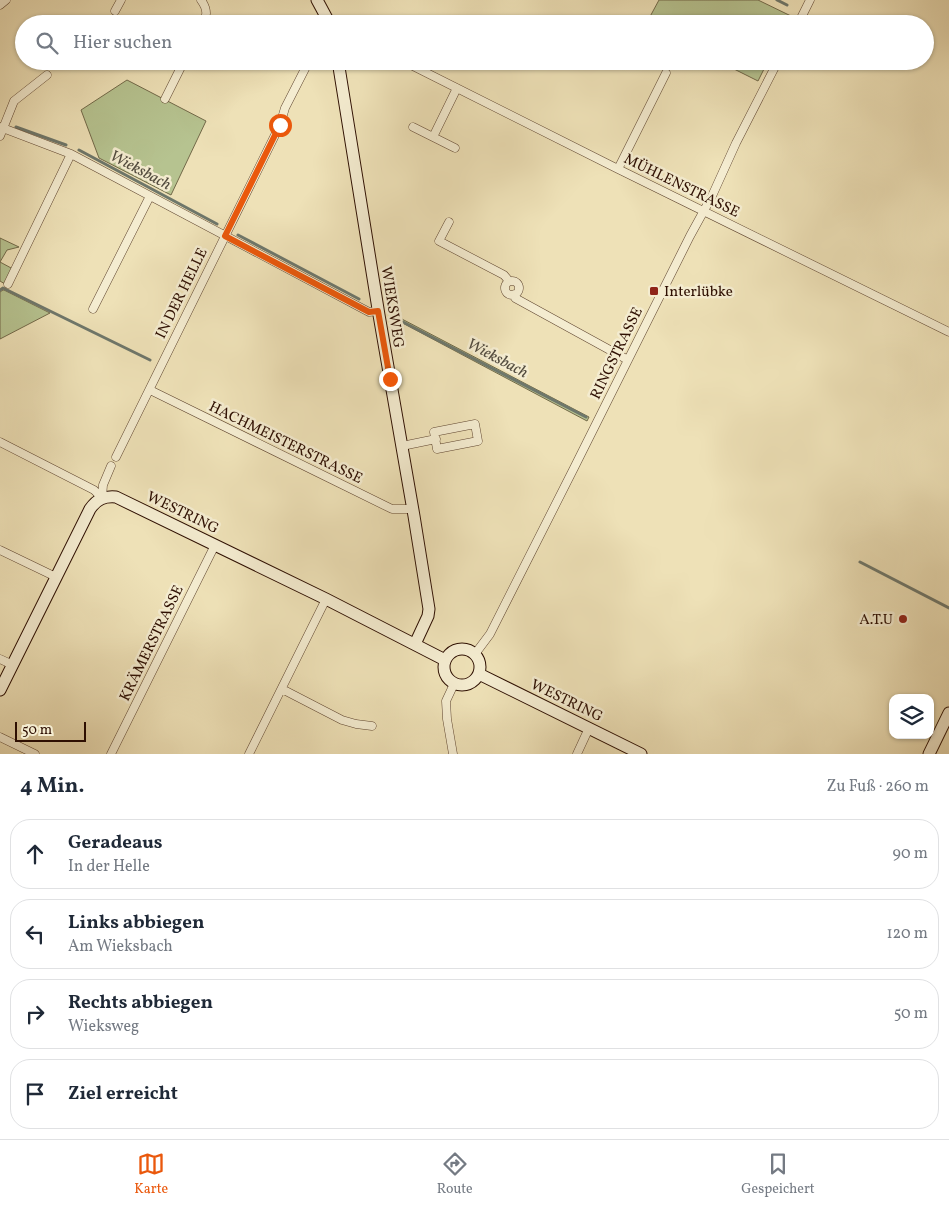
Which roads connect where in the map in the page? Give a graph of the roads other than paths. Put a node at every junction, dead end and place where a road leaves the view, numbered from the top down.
1 (6, 0) edge
2 (121, 0) edge
3 (201, 0) edge
4 (317, 0) edge
5 (810, 0) edge
6 (0, 5) edge
7 (115, 11) dead end
8 (207, 15) edge
9 (325, 15) edge
10 (802, 15) edge
11 (180, 70) edge
12 (304, 70) edge
13 (339, 70) edge
14 (421, 70) edge
15 (773, 70) edge
16 (666, 73) dead end
17 (47, 75) dead end
18 (457, 88) junction
19 (165, 100) dead end
20 (414, 127) dead end
21 (1, 131) edge
22 (433, 137) junction
23 (456, 148) dead end
24 (71, 154) junction
25 (618, 169) junction
26 (150, 196) junction
27 (704, 212) junction
28 (449, 222) dead end
29 (225, 236) junction
30 (8, 284) dead end
31 (93, 309) dead end
32 (378, 311) junction
33 (949, 332) edge
34 (628, 360) junction
35 (150, 390) junction
36 (436, 440) junction
37 (0, 442) edge
38 (402, 446) junction
39 (116, 457) dead end
40 (112, 466) dead end
41 (102, 498) junction
42 (413, 509) junction
43 (215, 545) junction
44 (0, 550) edge
45 (56, 577) junction
46 (326, 600) junction
47 (415, 644) junction
48 (475, 654) junction
49 (0, 659) edge
50 (445, 660) junction
51 (13, 665) junction
52 (479, 674) junction
53 (454, 684) junction
54 (282, 689) junction
55 (0, 690) edge
56 (949, 713) edge
57 (372, 726) dead end
58 (589, 728) junction
59 (0, 737) edge
60 (35, 754) edge
61 (111, 754) edge
62 (249, 754) edge
63 (453, 754) edge
64 (577, 754) edge
65 (641, 754) edge
66 (929, 754) edge

1 - 6 street
2 - 7 street
3 - 8 street
4 - 9 main road
5 - 10 street
11 - 19 street
12 - 29 street, IN DER HELLE
13 - 32 main road, WIEKSWEG
14 - 18 street, MÜHLENSTRASSE
15 - 27 street, RINGSTRASSE
16 - 25 street
17 - 21 street
18 - 22 street
18 - 25 street, MÜHLENSTRASSE
20 - 22 street
21 - 24 street
22 - 23 street
24 - 26 street
24 - 30 street
25 - 27 street, MÜHLENSTRASSE
26 - 29 street
26 - 31 street
27 - 33 street, MÜHLENSTRASSE
27 - 34 street, RINGSTRASSE
28 - 34 street
29 - 32 street
29 - 35 street, IN DER HELLE
32 - 38 main road, WIEKSWEG
34 - 48 street, RINGSTRASSE
35 - 39 street, IN DER HELLE
35 - 42 street, HACHMEISTERSTRASSE
36 - 36 street
36 - 38 street
37 - 41 street
38 - 42 main road, WIEKSWEG
40 - 41 street
41 - 43 main road, WESTRING
41 - 45 main road
42 - 47 main road, WIEKSWEG
43 - 46 main road, WESTRING
43 - 61 street, KRÄMERSTRASSE
44 - 45 street
45 - 51 main road
46 - 47 main road, WESTRING
46 - 54 street
47 - 50 main road, WESTRING
48 - 50 main road
48 - 52 main road
49 - 51 street
50 - 53 main road
51 - 55 main road
52 - 53 main road
52 - 58 main road, WESTRING
53 - 63 street
54 - 57 street
54 - 62 street
56 - 66 main road
58 - 64 street
58 - 65 main road, WESTRING
59 - 60 street

